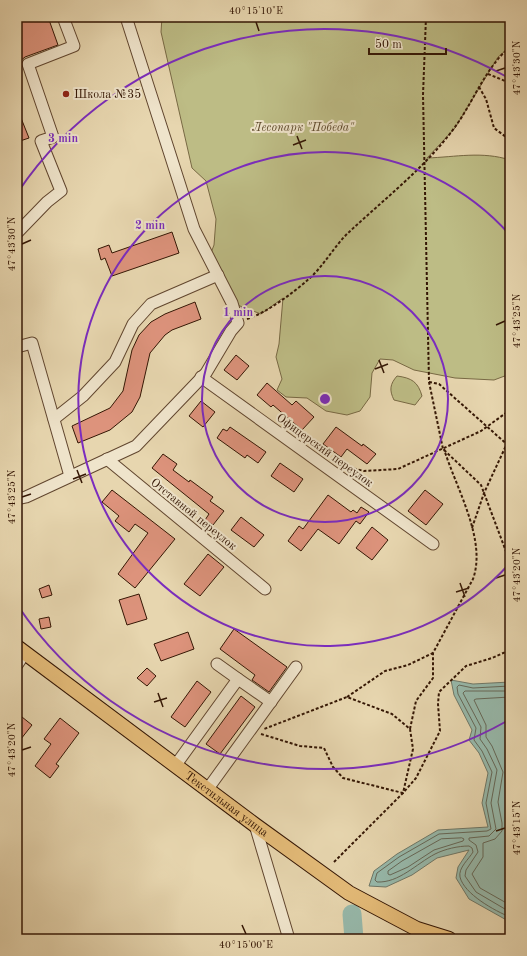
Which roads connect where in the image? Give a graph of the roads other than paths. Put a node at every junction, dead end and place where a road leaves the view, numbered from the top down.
1 (63, 17) edge
2 (126, 17) edge
3 (17, 233) edge
4 (218, 275) junction
5 (17, 346) edge
6 (201, 377) junction
7 (54, 419) junction
8 (106, 459) junction
9 (70, 476) junction
10 (17, 499) edge
11 (433, 544) dead end
12 (266, 589) dead end
13 (21, 650) edge
14 (217, 664) dead end
15 (17, 665) edge
16 (296, 667) dead end
17 (238, 679) junction
18 (271, 702) junction
19 (175, 766) junction
20 (207, 790) junction
21 (255, 825) junction
22 (289, 939) edge
23 (449, 939) edge

1 - 3 street
2 - 4 street
4 - 6 street
4 - 7 street
5 - 7 street
6 - 8 street
6 - 11 street, Офицерский переулок
7 - 9 street
8 - 9 street
8 - 12 street, Отставной переулок
9 - 10 street
13 - 15 street
13 - 19 main road, Текстильная улица
14 - 17 street
16 - 18 street
17 - 18 street
17 - 19 street
18 - 20 street
19 - 20 main road, Текстильная улица
20 - 21 main road, Текстильная улица
21 - 22 street
21 - 23 main road, Текстильная улица

